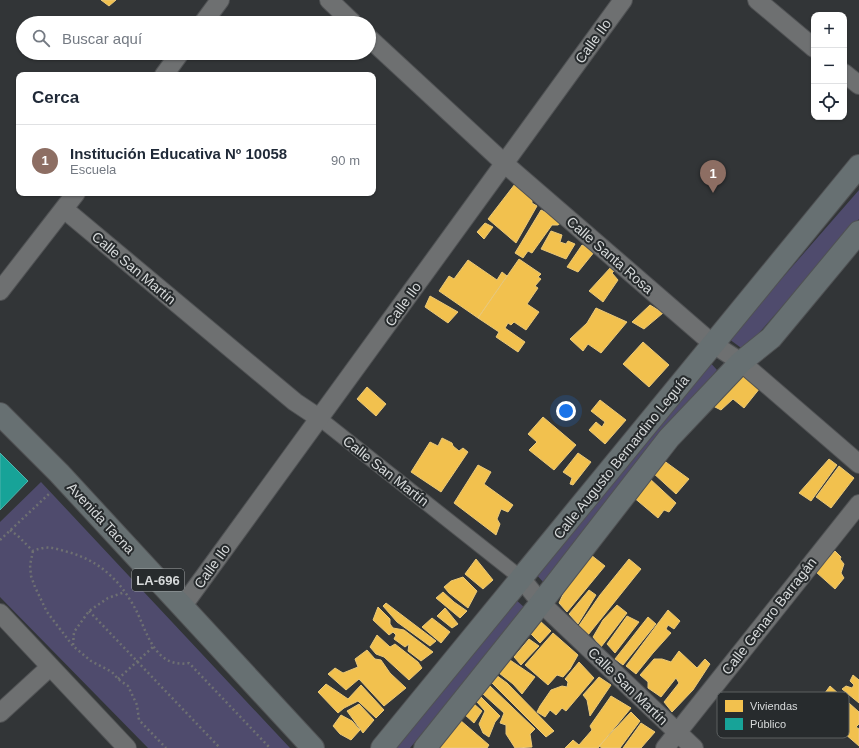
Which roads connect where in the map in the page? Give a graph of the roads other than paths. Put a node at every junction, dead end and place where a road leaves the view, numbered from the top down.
1 (220, 0) edge
2 (329, 0) edge
3 (623, 0) edge
4 (757, 0) edge
5 (208, 16) edge
6 (346, 16) edge
7 (376, 44) edge
8 (811, 45) edge
9 (175, 60) edge
10 (166, 72) edge
11 (847, 75) edge
12 (859, 85) edge
13 (505, 164) junction
14 (859, 166) edge
15 (74, 196) edge
16 (64, 209) junction
17 (859, 232) edge
18 (0, 291) edge
19 (713, 344) junction
20 (741, 362) junction
21 (0, 414) edge
22 (319, 418) junction
23 (859, 464) edge
24 (859, 504) edge
25 (522, 578) junction
26 (541, 603) junction
27 (182, 607) junction
28 (0, 613) edge
29 (50, 667) junction
30 (0, 713) edge
31 (677, 733) junction
32 (128, 748) edge
33 (313, 748) edge
34 (382, 748) edge
35 (425, 748) edge
36 (665, 748) edge
37 (694, 748) edge

1 - 5 street
2 - 6 street
3 - 13 street, Calle Ilo
4 - 8 street
7 - 13 street, Calle Santa Rosa
9 - 10 street
11 - 12 street
13 - 19 street, Calle Santa Rosa
13 - 22 street, Calle Ilo
14 - 19 main road, Calle Augusto Bernardino Leguía
15 - 16 street
16 - 18 street
16 - 22 street, Calle San Martín
17 - 20 main road, Calle Augusto Bernardino Leguía
19 - 20 street, Calle Santa Rosa
19 - 25 main road, Calle Augusto Bernardino Leguía
20 - 23 street, Calle Santa Rosa
20 - 26 main road, Calle Augusto Bernardino Leguía
21 - 27 main road, Avenida Tacna / LA-696
22 - 25 street, Calle San Martín
22 - 27 street, Calle Ilo
24 - 31 street, Calle Genaro Barragán
25 - 26 street, Calle San Martín
25 - 34 main road, Calle Augusto Bernardino Leguía
26 - 31 street, Calle San Martín
26 - 35 main road, Calle Augusto Bernardino Leguía
27 - 33 main road, Avenida Tacna / LA-696
28 - 29 street
29 - 30 street
29 - 32 street
31 - 36 street, Calle Genaro Barragán
31 - 37 street, Calle San Martín

